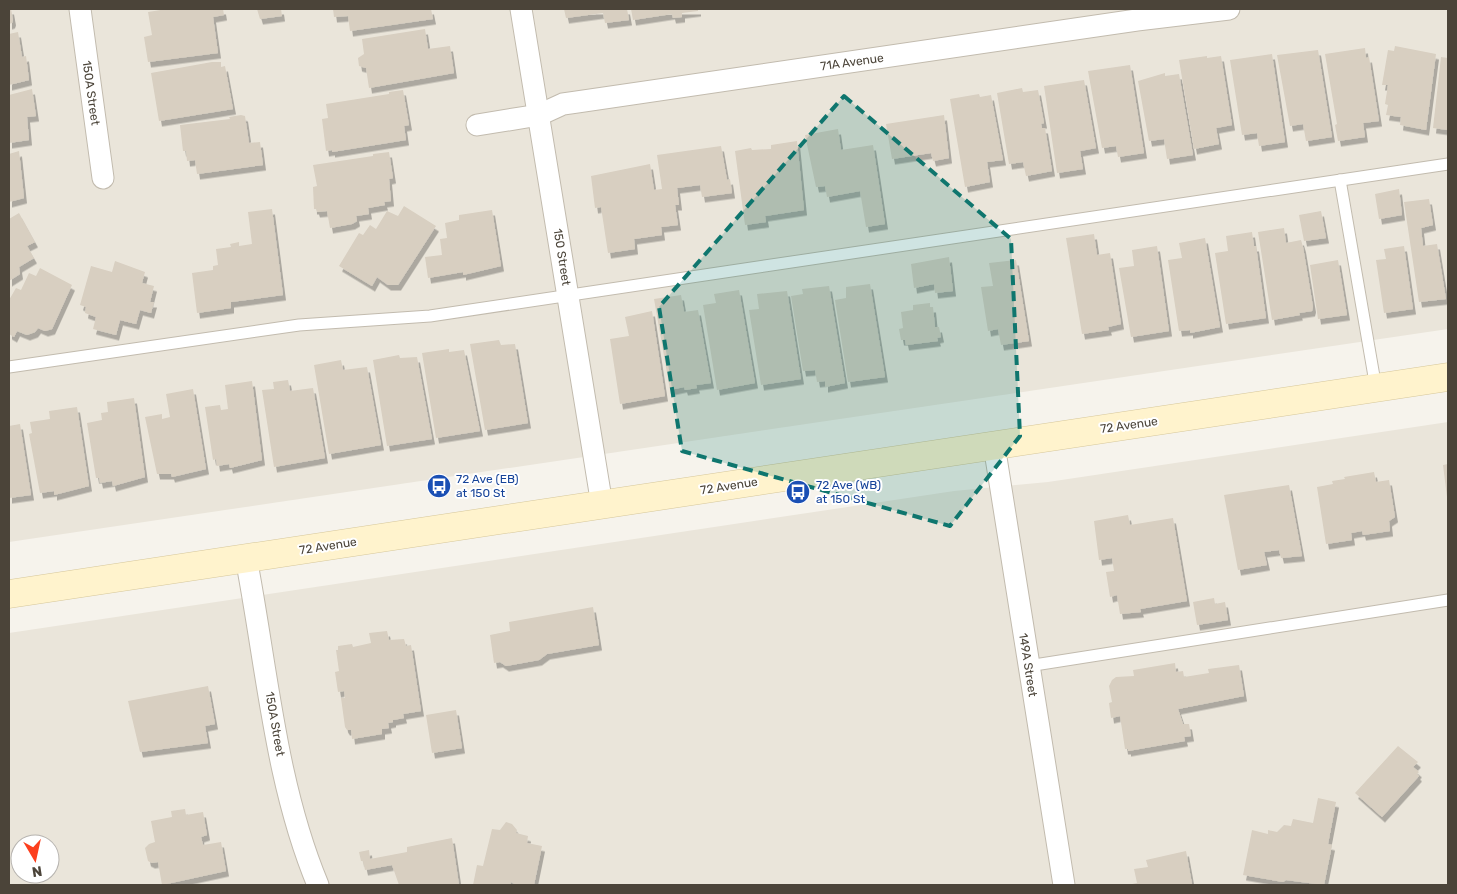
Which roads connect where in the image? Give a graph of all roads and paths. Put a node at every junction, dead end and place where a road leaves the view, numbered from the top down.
1 (80, 9) edge
2 (521, 9) edge
3 (1229, 9) edge
4 (539, 115) junction
5 (477, 125) dead end
6 (1448, 164) edge
7 (103, 178) dead end
8 (1340, 180) junction
9 (568, 295) junction
10 (9, 367) edge
11 (1448, 377) edge
12 (1376, 388) junction
13 (994, 445) junction
14 (602, 505) junction
15 (246, 558) junction
16 (9, 594) edge
17 (1448, 600) edge
18 (1028, 666) junction
19 (318, 885) edge
20 (1064, 885) edge

1 - 7 street, 150A Street
2 - 4 street, 150 Street
3 - 4 street, 71A Avenue
4 - 5 street, 71A Avenue
4 - 9 street, 150 Street
6 - 8 lane
8 - 9 lane
8 - 12 lane
9 - 10 lane
9 - 14 street, 150 Street
11 - 12 main road, 72 Avenue
12 - 13 main road, 72 Avenue
13 - 14 main road, 72 Avenue
13 - 18 street, 149A Street
14 - 15 main road, 72 Avenue
15 - 16 main road, 72 Avenue
15 - 19 street, 150A Street
17 - 18 lane
18 - 20 street, 149A Street

